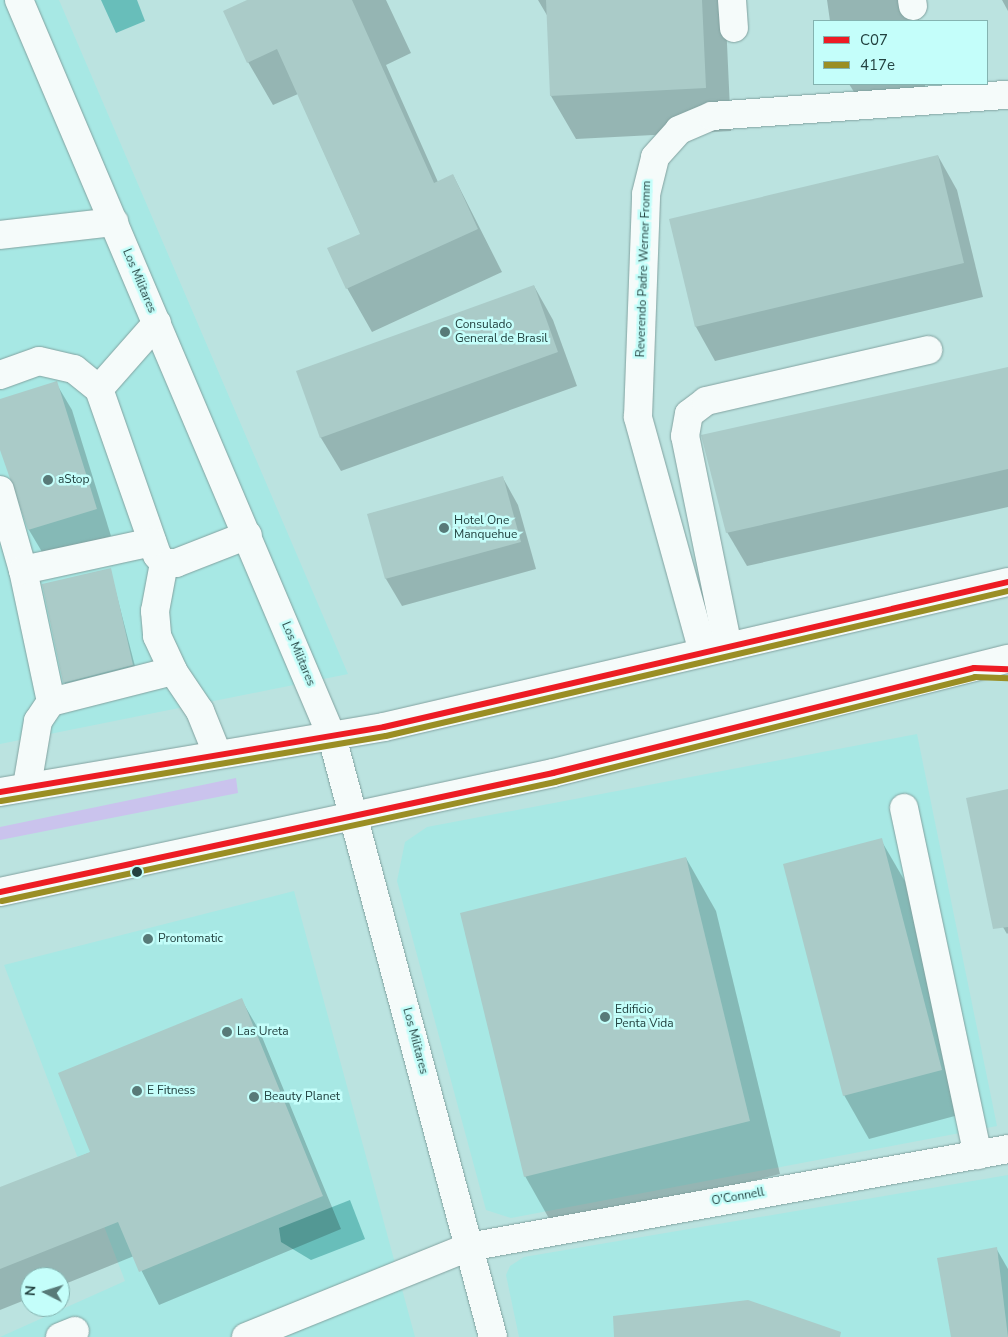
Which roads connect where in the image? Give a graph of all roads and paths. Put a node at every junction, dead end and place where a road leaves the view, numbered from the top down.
1 (19, 0) edge
2 (732, 0) edge
3 (734, 28) dead end
4 (1008, 95) edge
5 (114, 222) junction
6 (0, 235) edge
7 (157, 323) junction
8 (928, 350) dead end
9 (0, 376) edge
10 (98, 389) junction
11 (0, 490) edge
12 (248, 536) junction
13 (158, 552) junction
14 (23, 570) junction
15 (1008, 582) edge
16 (715, 649) junction
17 (1008, 660) edge
18 (974, 668) junction
19 (1008, 668) edge
20 (173, 671) junction
21 (50, 702) junction
22 (332, 736) junction
23 (217, 753) junction
24 (26, 786) junction
25 (0, 792) edge
26 (904, 808) dead end
27 (356, 818) junction
28 (0, 892) edge
29 (1008, 1149) edge
30 (978, 1154) junction
31 (469, 1247) junction
32 (246, 1337) edge
33 (493, 1337) edge

1 - 5 main road, Los Militares
2 - 3 main road
4 - 16 main road, Reverendo Padre Werner Fromm
5 - 6 main road
5 - 7 main road, Los Militares
7 - 10 main road
7 - 12 main road, Los Militares
8 - 16 main road
9 - 10 main road
10 - 13 main road
11 - 14 main road
12 - 13 main road
12 - 22 main road, Los Militares
13 - 14 main road
13 - 20 main road
14 - 21 main road
15 - 16 main road
16 - 22 main road
17 - 18 main road
18 - 19 main road
18 - 27 main road
20 - 21 main road
20 - 23 main road
21 - 24 main road
22 - 23 main road
22 - 27 main road, Los Militares
23 - 24 main road
24 - 25 main road
26 - 30 main road
27 - 28 main road
27 - 31 main road, Los Militares
29 - 30 main road, O'Connell
30 - 31 main road, O'Connell
31 - 32 main road, O'Connell
31 - 33 main road, Los Militares

